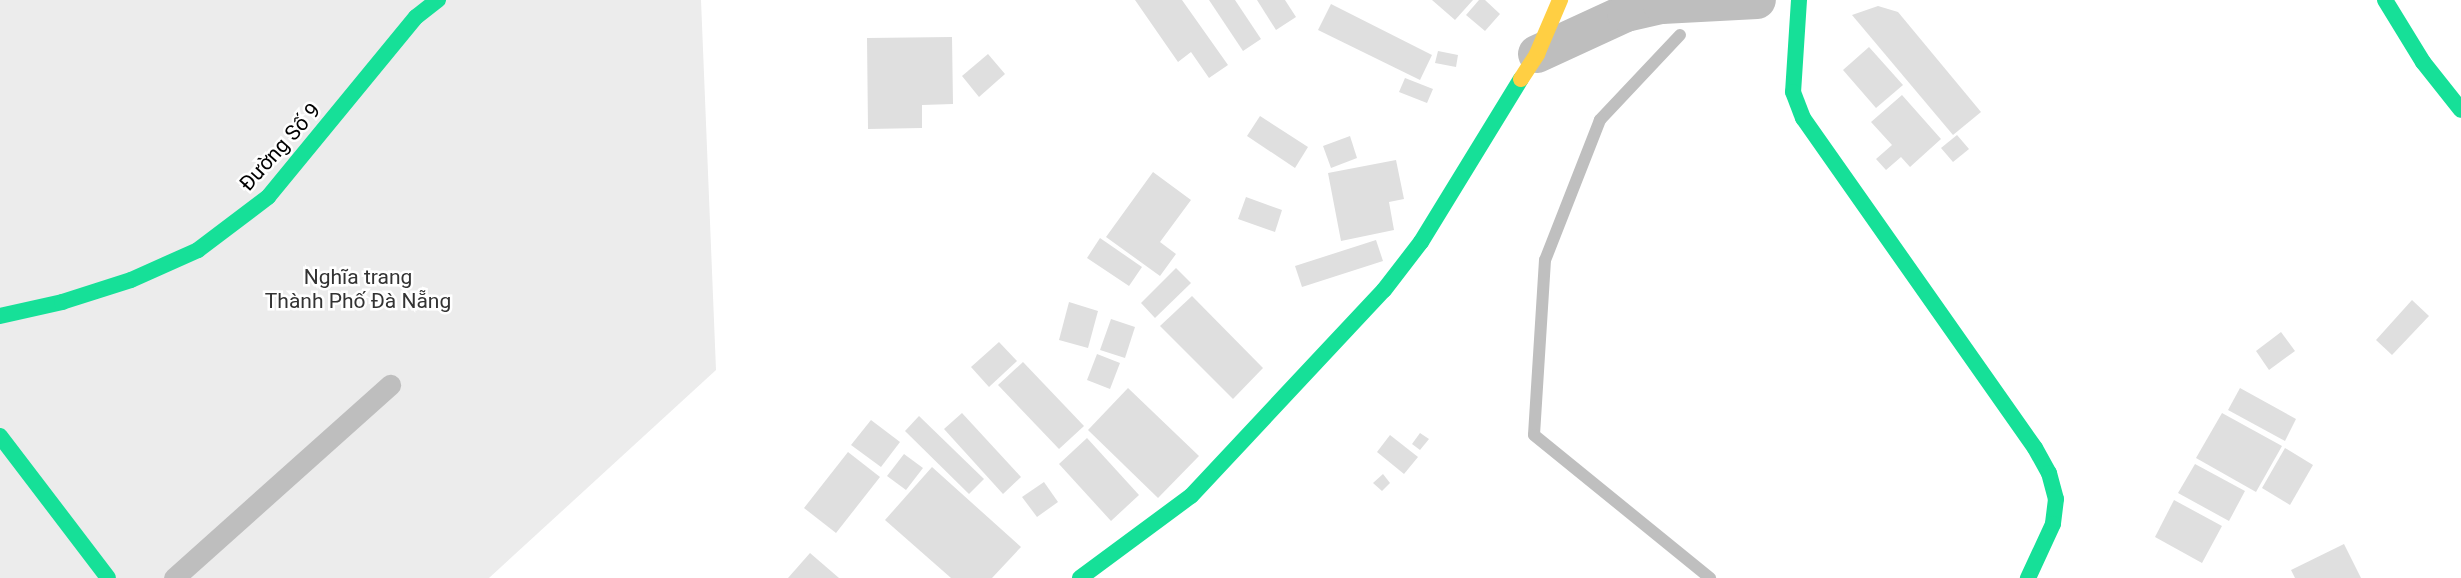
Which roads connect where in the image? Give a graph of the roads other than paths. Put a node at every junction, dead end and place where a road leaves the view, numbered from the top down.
1 (1560, 0) edge
2 (1757, 0) edge
3 (1799, 0) edge
4 (2385, 0) edge
5 (421, 6) edge
6 (1537, 54) junction
7 (2461, 110) edge
8 (0, 316) edge
9 (390, 385) dead end
10 (0, 436) edge
11 (108, 578) edge
12 (174, 578) edge
13 (1080, 578) edge
14 (2028, 578) edge

1 - 6 street
2 - 6 street
3 - 14 street
4 - 7 street
5 - 8 street, Đường Số 9
6 - 13 street
9 - 12 lane
10 - 11 street

